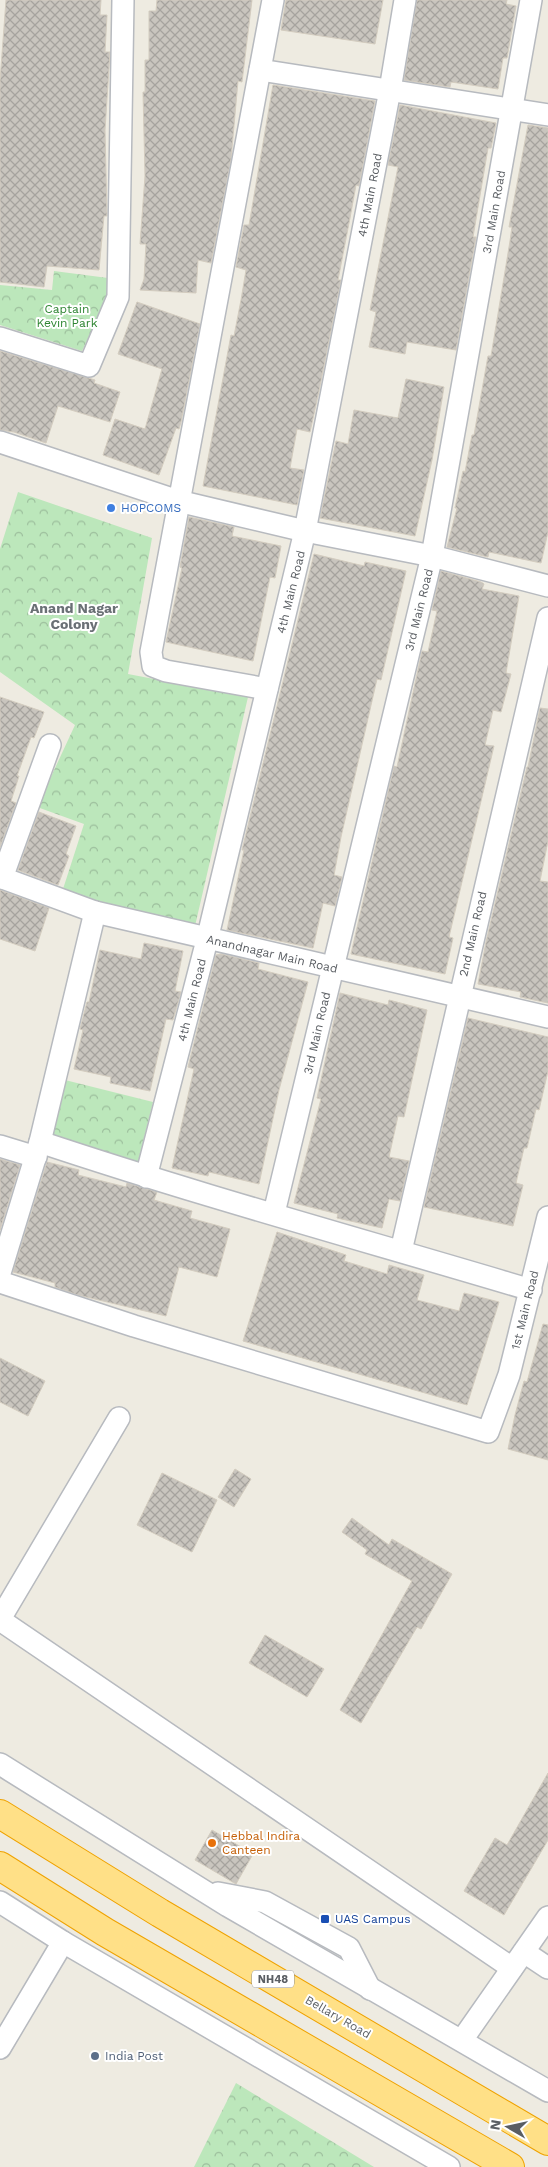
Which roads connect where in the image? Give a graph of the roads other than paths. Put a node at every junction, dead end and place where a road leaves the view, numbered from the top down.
1 (123, 0) edge
2 (272, 0) edge
3 (405, 0) edge
4 (531, 0) edge
5 (260, 70) junction
6 (390, 90) junction
7 (512, 110) junction
8 (548, 115) edge
9 (0, 338) edge
10 (0, 442) edge
11 (178, 501) junction
12 (305, 531) junction
13 (432, 556) junction
14 (548, 586) edge
15 (548, 618) edge
16 (267, 689) junction
17 (50, 745) dead end
18 (1, 878) edge
19 (95, 912) junction
20 (207, 940) junction
21 (333, 968) junction
22 (459, 997) junction
23 (548, 1017) edge
24 (0, 1146) edge
25 (38, 1150) junction
26 (146, 1177) junction
27 (274, 1213) junction
28 (548, 1217) edge
29 (401, 1251) junction
30 (0, 1273) edge
31 (0, 1282) edge
32 (531, 1290) junction
33 (119, 1418) dead end
34 (0, 1619) edge
35 (0, 1764) edge
36 (0, 1814) edge
37 (0, 1866) edge
38 (0, 1902) edge
39 (548, 1917) edge
40 (63, 1942) junction
41 (518, 1960) junction
42 (548, 1968) edge
43 (462, 2040) junction
44 (0, 2048) edge
45 (548, 2091) edge
46 (548, 2141) edge
47 (447, 2166) edge
48 (510, 2167) edge

1 - 9 street
2 - 5 street
3 - 6 street, 4th Main Road
4 - 7 street, 3rd Main Road
5 - 6 street
5 - 11 street
6 - 7 street
6 - 12 street, 4th Main Road
7 - 8 street
7 - 13 street, 3rd Main Road
10 - 11 street
11 - 12 street
11 - 16 street
12 - 13 street
12 - 16 street, 4th Main Road
13 - 14 street
13 - 21 street, 3rd Main Road
15 - 22 street, 2nd Main Road
16 - 20 street, 4th Main Road
17 - 18 street
18 - 19 street, Anandnagar Main Road
19 - 20 street, Anandnagar Main Road
19 - 25 street
20 - 21 street, Anandnagar Main Road
20 - 26 street, 4th Main Road
21 - 22 street, Anandnagar Main Road
21 - 27 street, 3rd Main Road
22 - 23 street, Anandnagar Main Road
22 - 29 street, 2nd Main Road
24 - 25 street
25 - 26 street
25 - 30 street
26 - 27 street
27 - 29 street
28 - 32 street, 1st Main Road
29 - 32 street
31 - 32 street, 1st Main Road
33 - 34 street
34 - 41 street
35 - 43 street
36 - 46 highway, Bellary Road / NH48
37 - 48 highway
38 - 40 street
39 - 41 street
40 - 44 street
40 - 47 street
41 - 42 street
41 - 43 street
43 - 45 street

